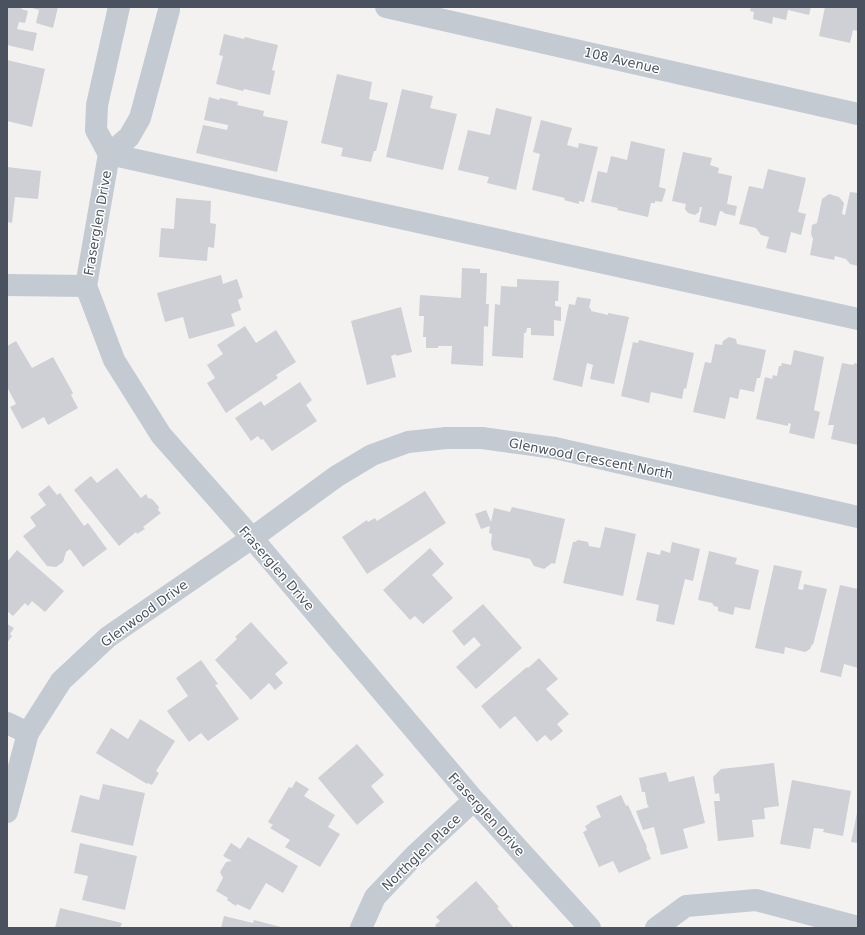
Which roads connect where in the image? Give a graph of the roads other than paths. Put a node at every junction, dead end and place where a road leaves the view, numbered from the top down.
1 (119, 7) edge
2 (169, 7) edge
3 (386, 7) edge
4 (858, 114) edge
5 (109, 154) junction
6 (7, 285) edge
7 (86, 286) junction
8 (858, 319) edge
9 (858, 516) edge
10 (252, 538) junction
11 (7, 723) edge
12 (28, 733) junction
13 (474, 800) junction
14 (7, 812) edge
15 (858, 927) edge
16 (361, 928) edge
17 (590, 928) edge
18 (656, 928) edge

1 - 5 street, Fraserglen Drive
2 - 5 street, Fraserglen Drive
3 - 4 street, 108 Avenue
5 - 7 street, Fraserglen Drive
5 - 8 street
6 - 7 street
7 - 10 street, Fraserglen Drive
9 - 10 street, Glenwood Crescent North
10 - 12 street, Glenwood Drive
10 - 13 street, Fraserglen Drive
11 - 12 street
12 - 14 street, Glenwood Drive
13 - 16 street, Northglen Place
13 - 17 street, Fraserglen Drive
15 - 18 street

